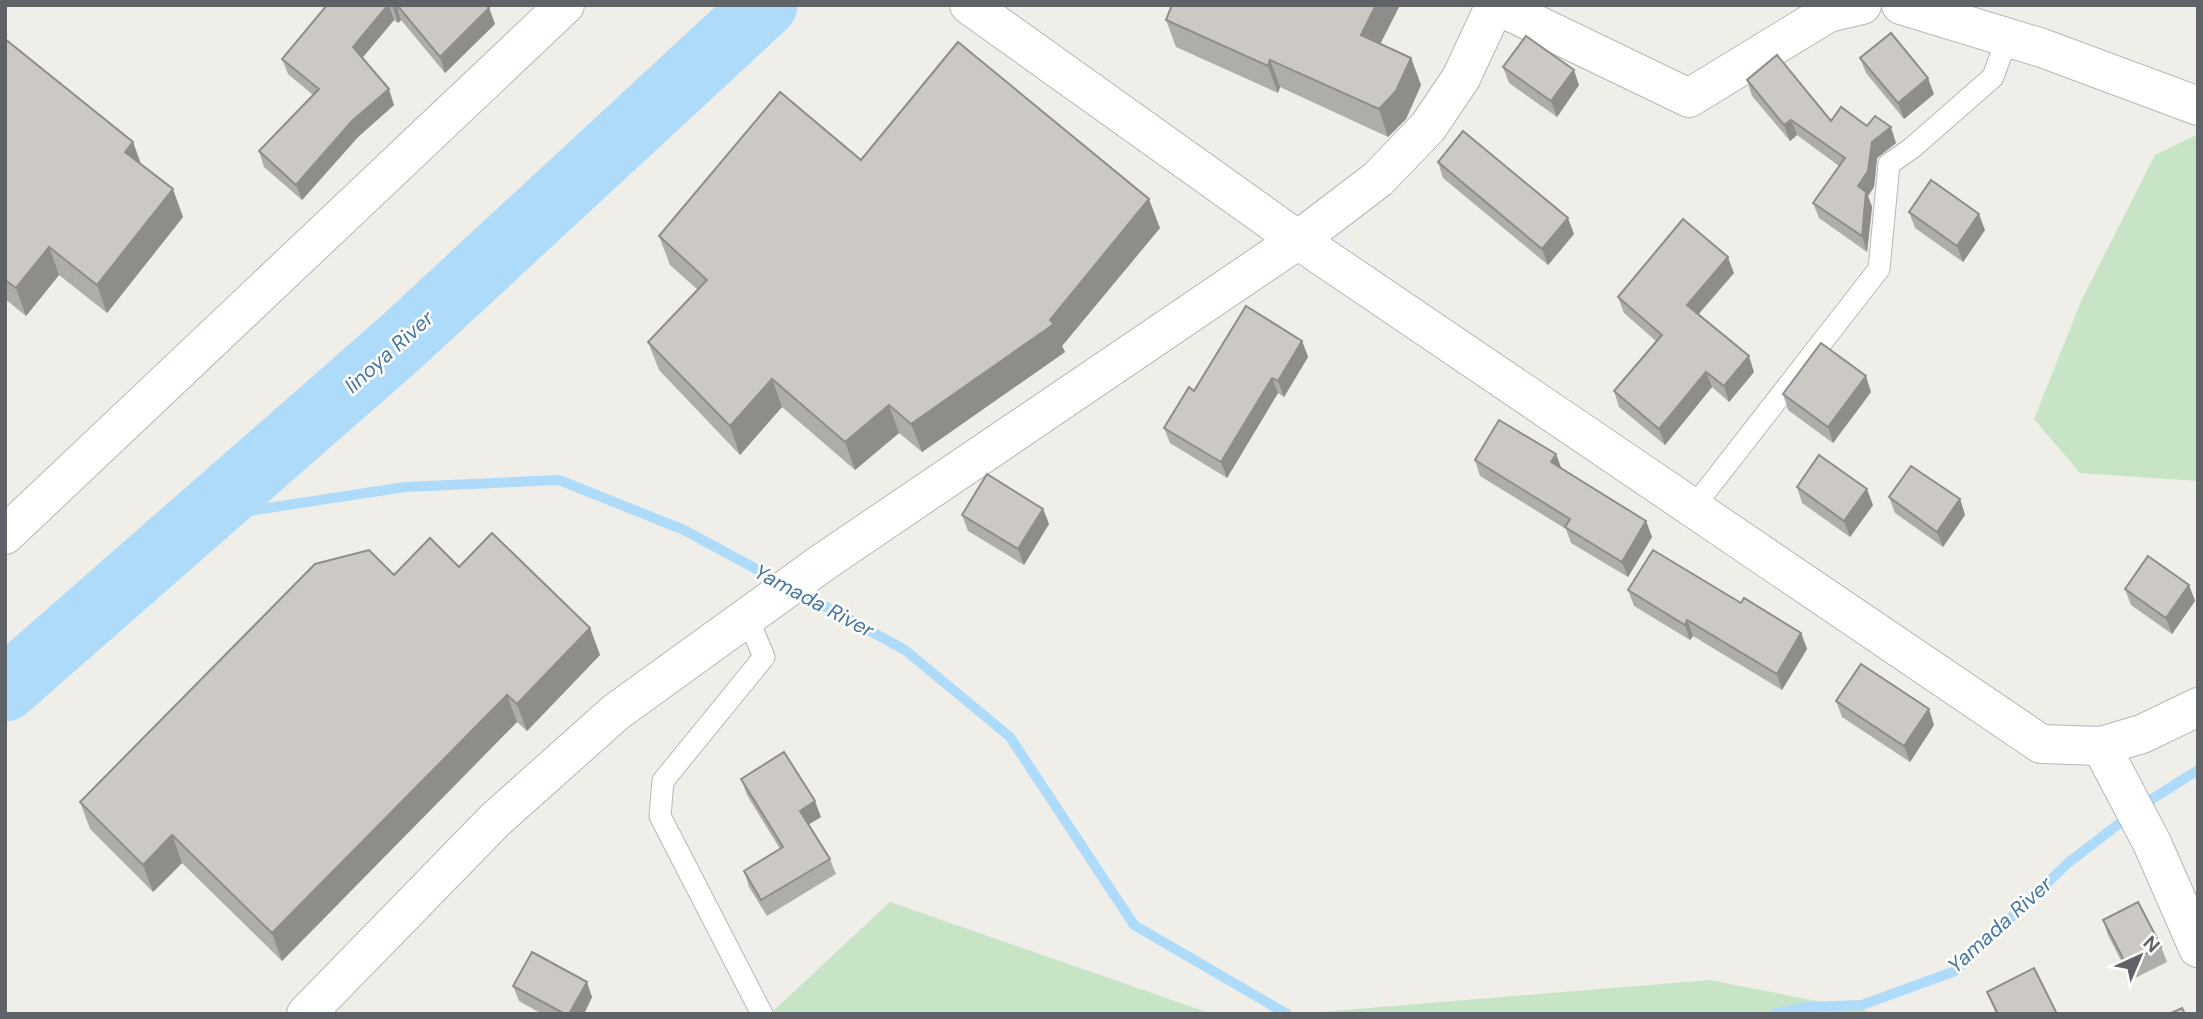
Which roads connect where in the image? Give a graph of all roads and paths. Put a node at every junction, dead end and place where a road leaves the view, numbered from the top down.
1 (565, 5) edge
2 (969, 5) edge
3 (1495, 5) edge
4 (1861, 5) edge
5 (1901, 5) edge
6 (2007, 38) junction
7 (2198, 106) edge
8 (1298, 240) junction
9 (1692, 509) junction
10 (5, 535) edge
11 (756, 612) junction
12 (2197, 707) edge
13 (2108, 758) junction
14 (2198, 948) edge
15 (306, 1014) edge
16 (762, 1014) edge

1 - 10 street
2 - 8 street
3 - 4 street
3 - 8 street
5 - 6 street
6 - 7 street
6 - 9 lane
8 - 9 street
8 - 11 street
9 - 13 street
11 - 15 street
11 - 16 lane
12 - 13 street
13 - 14 street

